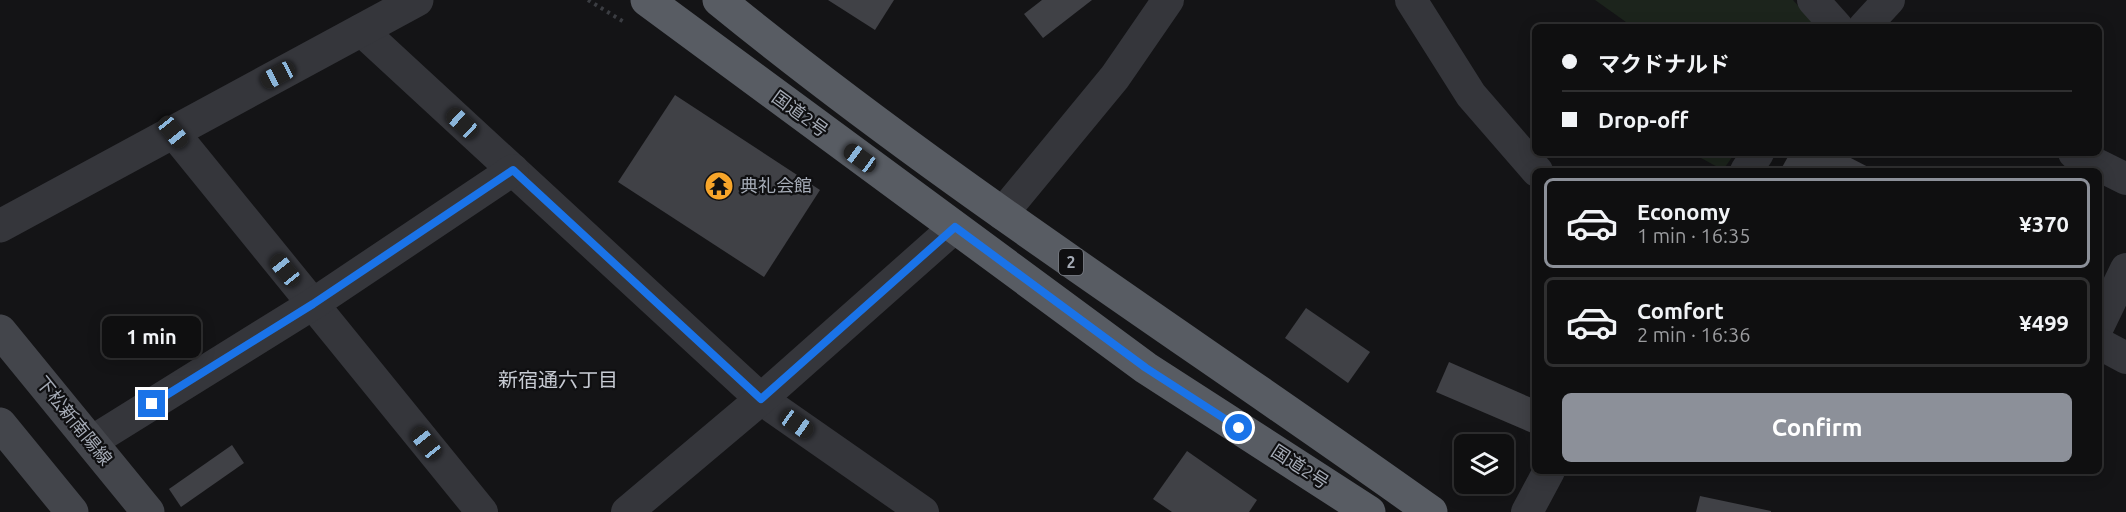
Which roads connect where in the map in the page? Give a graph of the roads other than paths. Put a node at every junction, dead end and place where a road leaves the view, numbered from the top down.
1 (417, 0) edge
2 (646, 0) edge
3 (719, 0) edge
4 (1168, 0) edge
5 (1412, 0) edge
6 (1814, 0) edge
7 (1890, 0) edge
8 (1834, 24) edge
9 (1867, 24) edge
10 (361, 30) junction
11 (173, 132) junction
12 (2080, 156) edge
13 (1534, 168) edge
14 (513, 170) junction
15 (2126, 179) edge
16 (1002, 214) junction
17 (0, 226) edge
18 (955, 227) junction
19 (2126, 269) edge
20 (313, 304) junction
21 (2102, 319) edge
22 (0, 331) edge
23 (2102, 345) edge
24 (2126, 358) edge
25 (761, 399) junction
26 (0, 424) edge
27 (91, 442) junction
28 (1547, 474) edge
29 (638, 509) edge
30 (72, 512) edge
31 (148, 512) edge
32 (482, 512) edge
33 (923, 512) edge
34 (1370, 512) edge
35 (1431, 512) edge
36 (1527, 512) edge

1 - 10 street
2 - 18 highway, 国道2号 / 2
3 - 16 highway, 2
4 - 16 street
5 - 13 street
6 - 8 street
7 - 9 street
10 - 11 street
10 - 14 street
11 - 17 street
11 - 20 street
12 - 15 street
14 - 20 street
14 - 25 street
16 - 35 highway, 2
18 - 25 street
18 - 34 highway, 国道2号 / 2
19 - 21 street
20 - 27 street
20 - 32 street
22 - 27 main road, 下松新南陽線
23 - 24 street
25 - 29 street
25 - 33 street
26 - 30 main road
27 - 31 main road, 下松新南陽線
28 - 36 street

